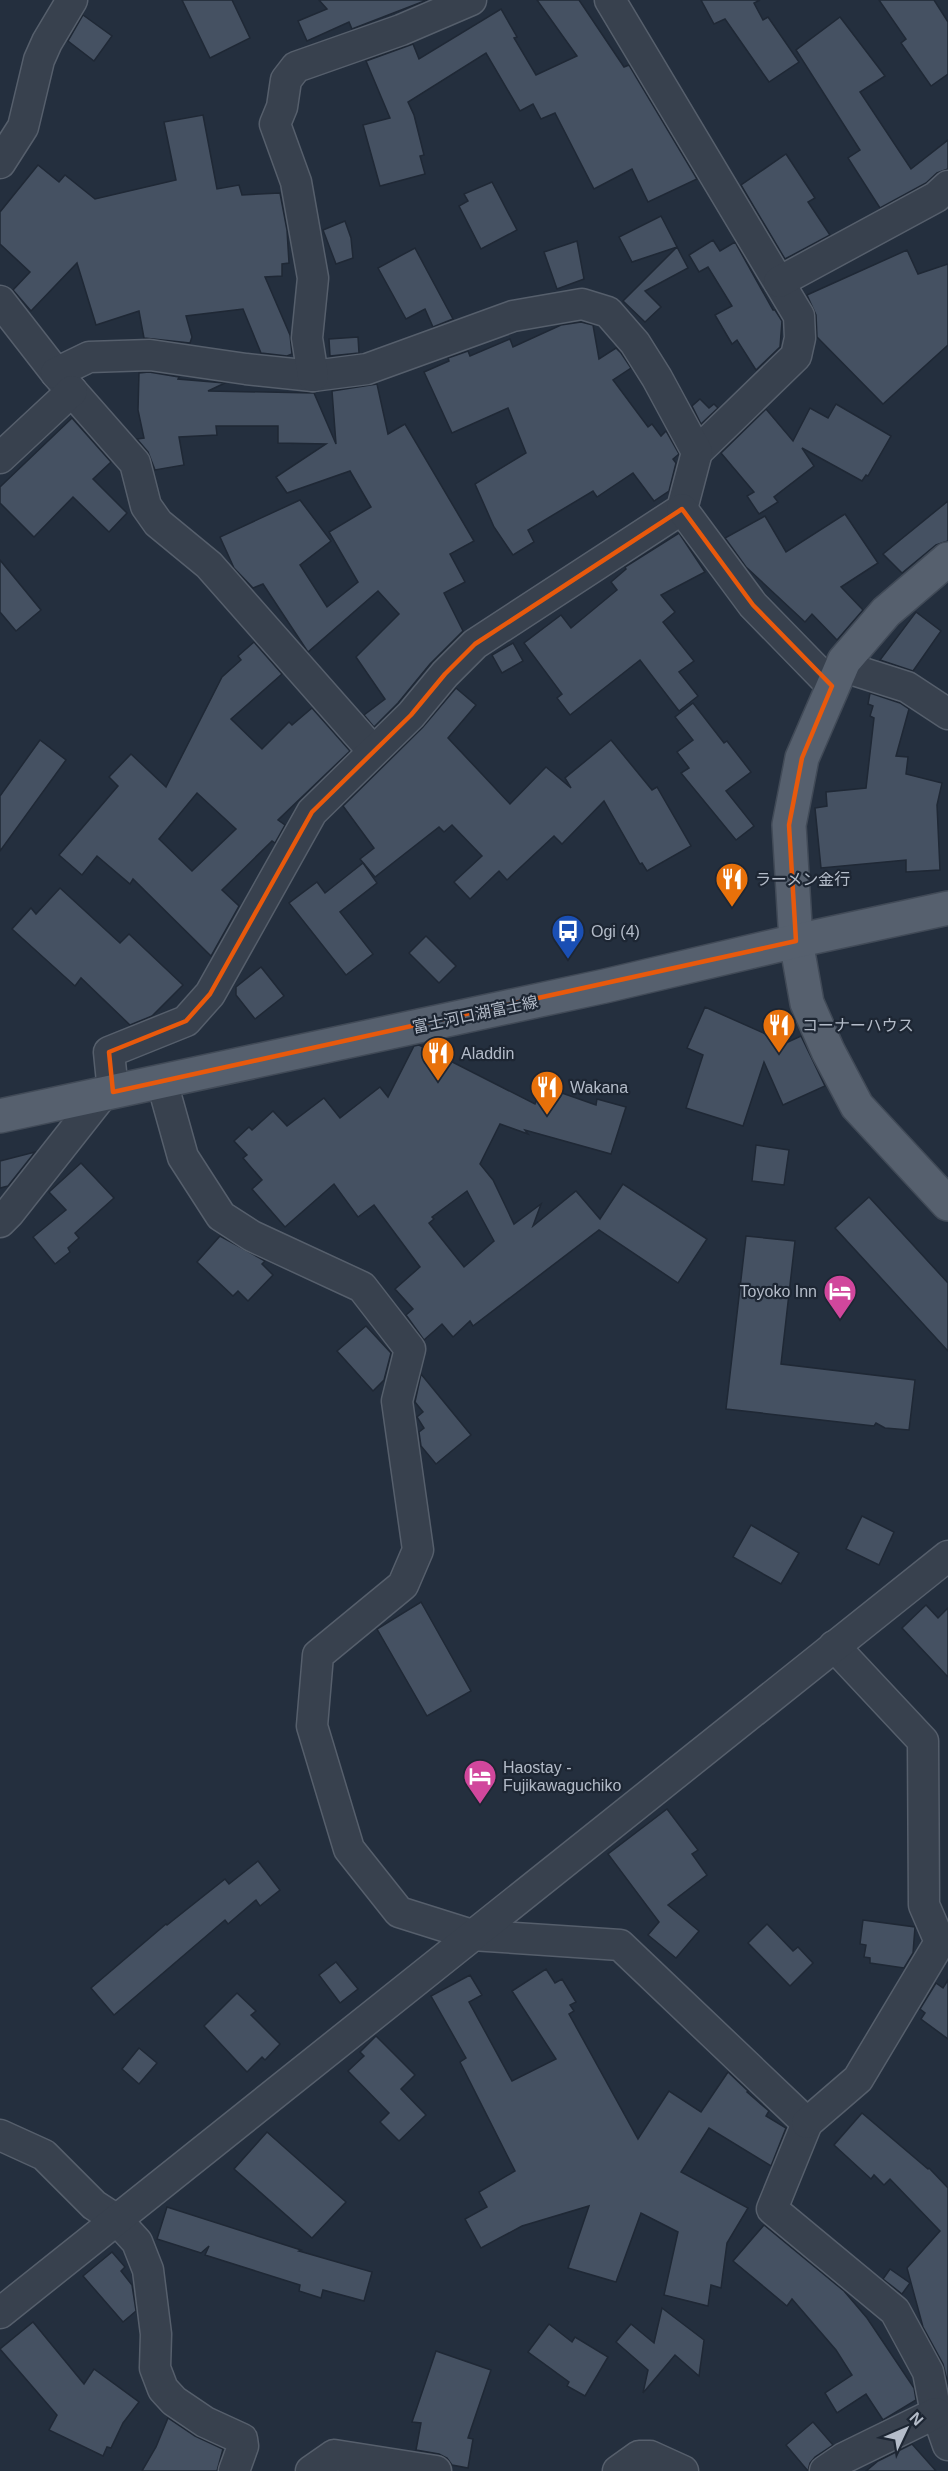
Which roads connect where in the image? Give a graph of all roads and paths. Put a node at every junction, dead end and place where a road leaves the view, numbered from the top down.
1 (72, 0) edge
2 (471, 0) edge
3 (610, 0) edge
4 (0, 163) edge
5 (948, 186) edge
6 (779, 282) junction
7 (0, 301) edge
8 (313, 376) junction
9 (64, 382) junction
10 (697, 452) junction
11 (0, 459) edge
12 (682, 509) junction
13 (948, 559) edge
14 (837, 676) junction
15 (948, 714) edge
16 (374, 751) junction
17 (948, 908) edge
18 (796, 941) junction
19 (162, 1082) junction
20 (108, 1094) junction
21 (0, 1116) edge
22 (948, 1204) edge
23 (0, 1222) edge
24 (948, 1556) edge
25 (834, 1646) junction
26 (472, 1935) junction
27 (807, 2123) junction
28 (0, 2135) edge
29 (117, 2220) junction
30 (0, 2313) edge
31 (938, 2367) edge
32 (936, 2413) junction
33 (948, 2445) edge
34 (234, 2471) edge
35 (311, 2471) edge
36 (436, 2471) edge
37 (618, 2471) edge
38 (683, 2471) edge
39 (825, 2471) edge

1 - 4 street
2 - 8 street
3 - 6 street
5 - 6 street
6 - 10 street
7 - 9 street
8 - 9 street
8 - 10 street
9 - 11 street
9 - 16 street
10 - 12 street
12 - 14 street
12 - 16 street
13 - 14 main road
14 - 15 street
14 - 18 main road
16 - 20 street
17 - 18 main road, 富士河口湖富士線
18 - 19 main road, 富士河口湖富士線
18 - 22 main road
19 - 20 main road, 富士河口湖富士線
19 - 26 street
20 - 21 main road, 富士河口湖富士線
20 - 23 street
24 - 25 street
25 - 26 street
25 - 27 street
26 - 27 street
26 - 29 street
27 - 31 street
28 - 29 street
29 - 30 street
29 - 34 street
31 - 32 street
32 - 33 street
32 - 39 street
35 - 36 street
37 - 38 street

